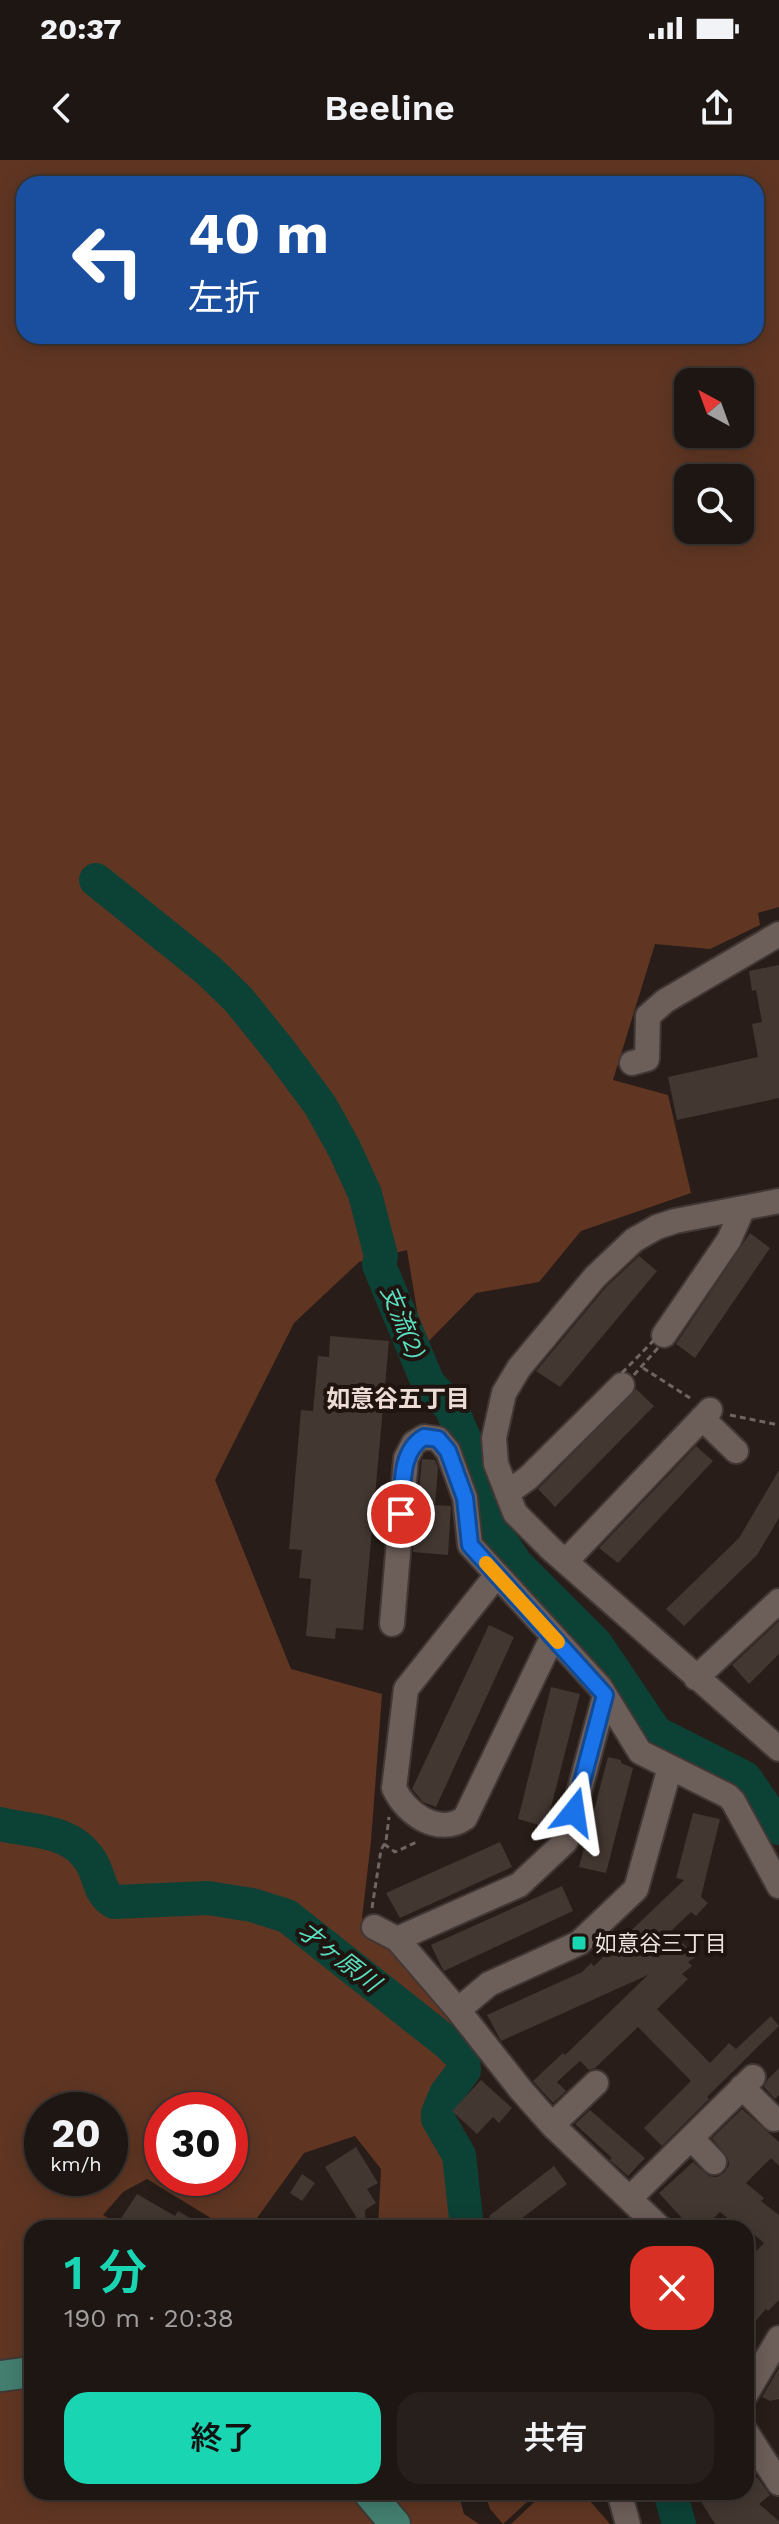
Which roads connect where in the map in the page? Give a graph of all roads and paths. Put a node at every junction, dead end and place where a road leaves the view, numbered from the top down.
1 (779, 934) edge
2 (632, 1063) dead end
3 (779, 1201) edge
4 (743, 1208) junction
5 (664, 1335) junction
6 (622, 1385) junction
7 (736, 1451) dead end
8 (507, 1493) junction
9 (566, 1561) junction
10 (496, 1576) junction
11 (779, 1601) edge
12 (392, 1624) dead end
13 (553, 1636) junction
14 (696, 1678) junction
15 (605, 1695) junction
16 (774, 1737) edge
17 (670, 1767) junction
18 (399, 1798) junction
19 (438, 1825) junction
20 (384, 1844) junction
21 (779, 1886) edge
22 (374, 1927) joint
23 (397, 1939) junction
24 (458, 2010) junction
25 (596, 2083) dead end
26 (774, 2119) dead end
27 (552, 2125) junction
28 (691, 2138) junction
29 (714, 2162) dead end
30 (631, 2197) junction
31 (653, 2220) edge
32 (779, 2338) edge
33 (24, 2373) edge
34 (0, 2376) edge
35 (754, 2380) edge
36 (754, 2444) edge
37 (779, 2483) edge
38 (375, 2500) edge
39 (621, 2500) edge
40 (395, 2524) edge
41 (628, 2524) edge

1 - 2 street
3 - 4 street
4 - 5 street
4 - 8 street
5 - 6 path
5 - 6 path
6 - 8 street
7 - 9 street
8 - 9 street
9 - 14 street
10 - 12 street
10 - 13 street
10 - 18 street
11 - 14 street
13 - 15 street
13 - 19 street
14 - 16 street
15 - 17 street
15 - 23 street
17 - 21 street
17 - 24 street
18 - 19 street
18 - 20 path
19 - 20 path
20 - 22 path
22 - 23 street
23 - 24 street
24 - 27 street
25 - 27 street
26 - 28 street
27 - 30 street
28 - 29 street
28 - 30 street
30 - 31 street
32 - 35 street
33 - 34 main road
36 - 37 street
38 - 40 main road
39 - 41 street

